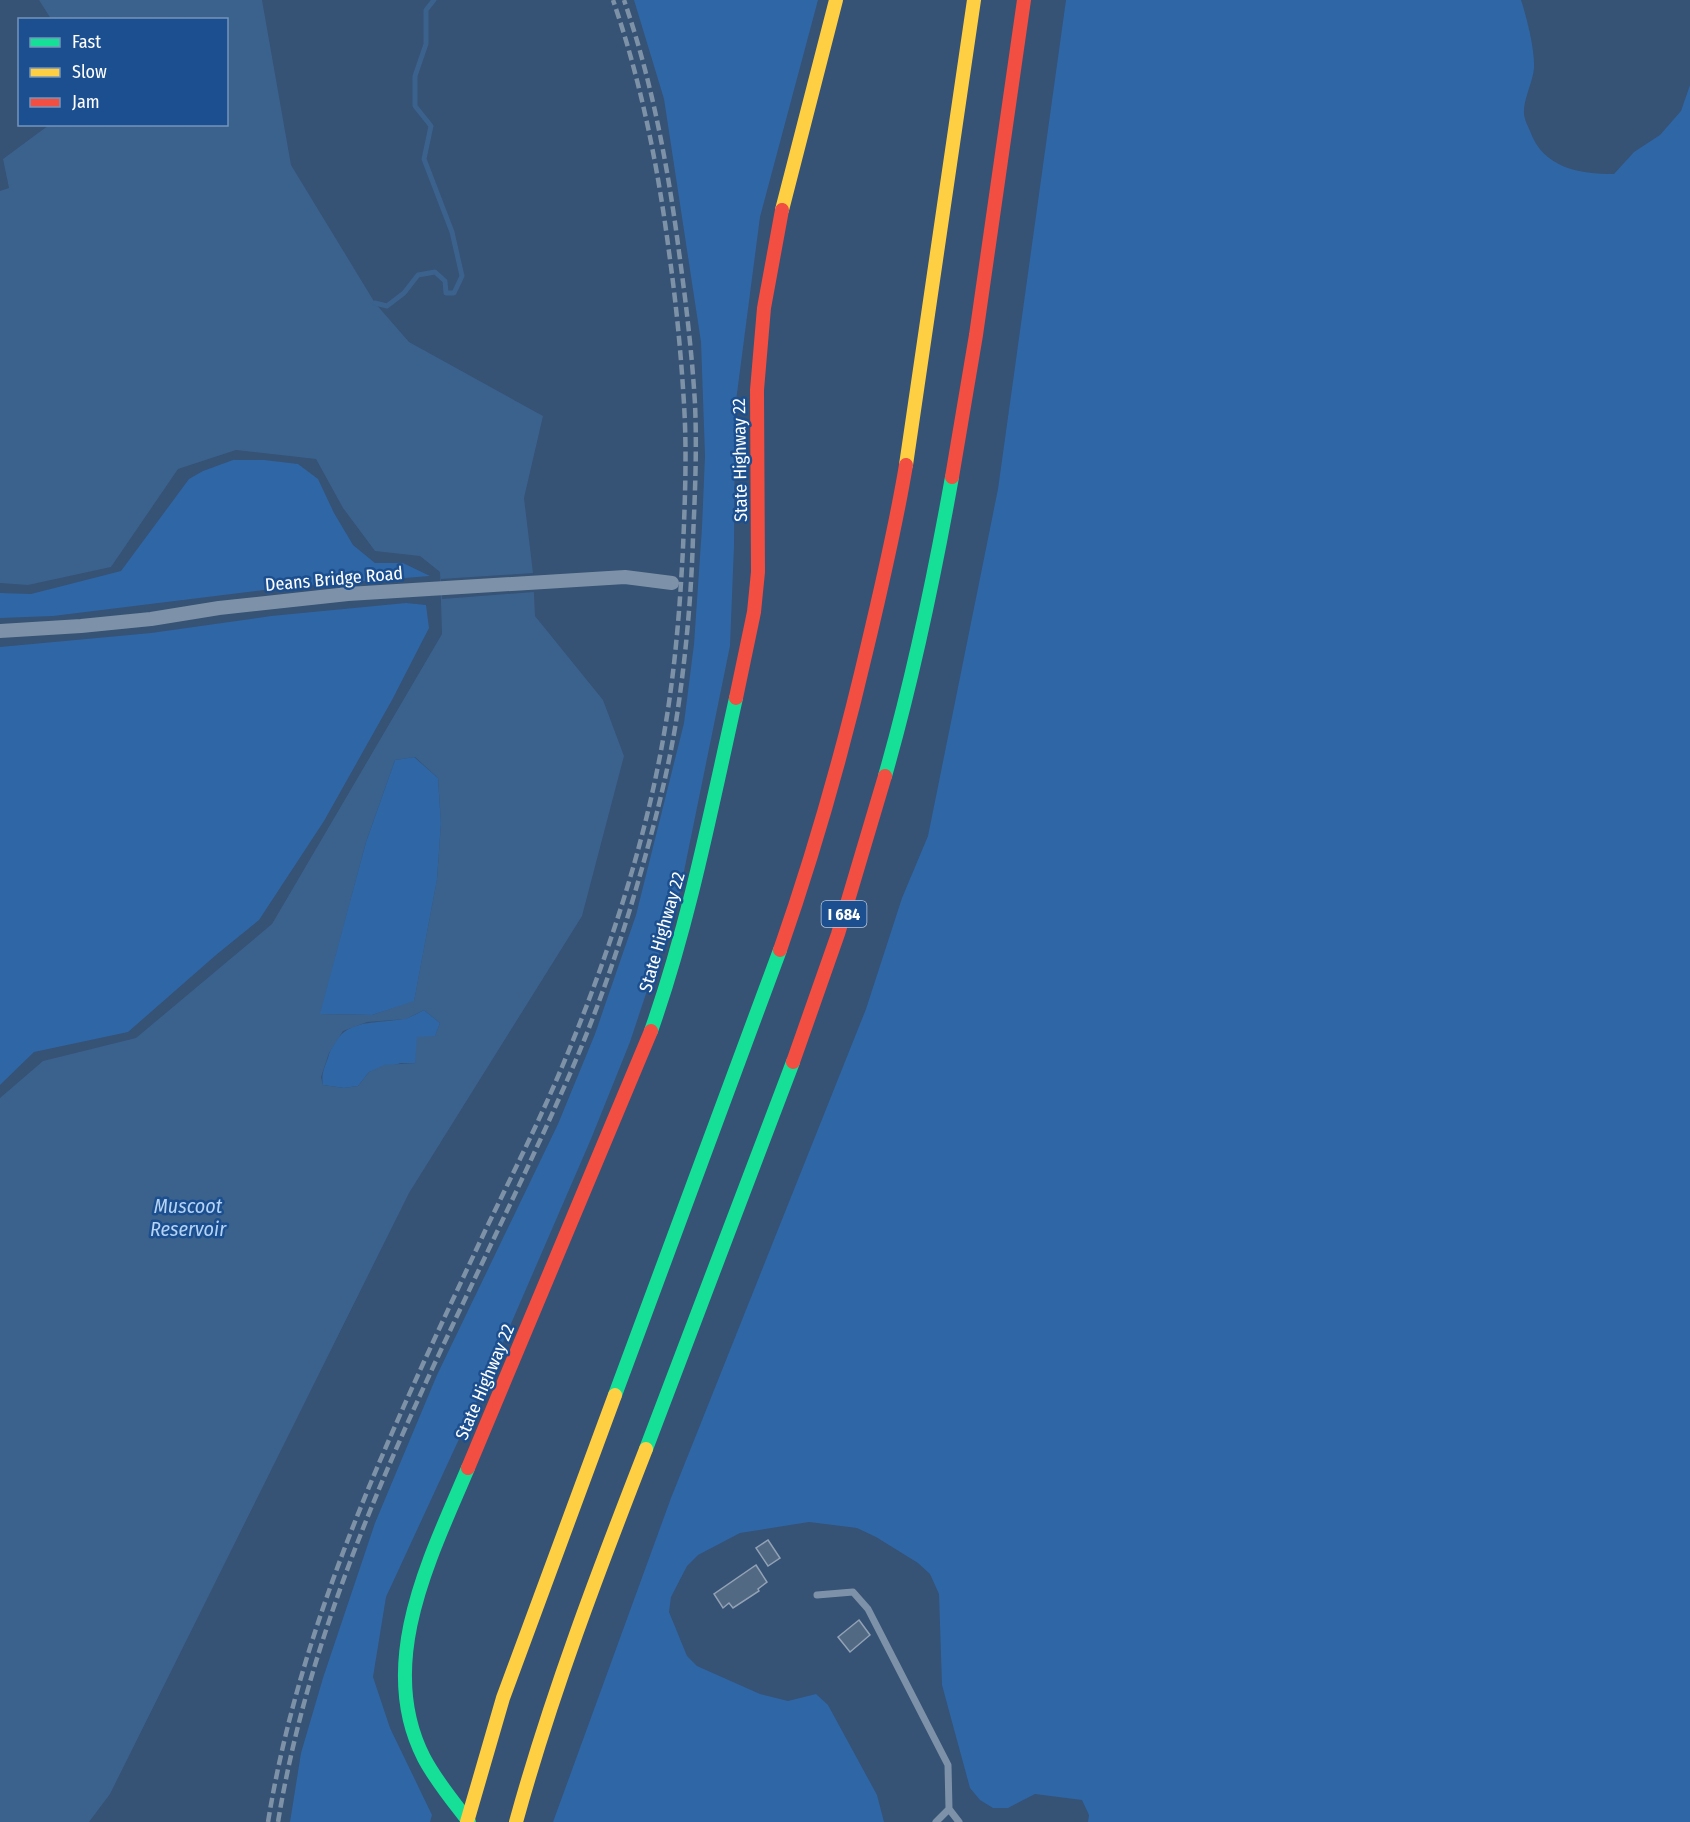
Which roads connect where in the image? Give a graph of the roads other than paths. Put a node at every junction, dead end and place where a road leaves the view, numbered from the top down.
1 (836, 0) edge
2 (975, 0) edge
3 (1024, 0) edge
4 (672, 583) dead end
5 (0, 631) edge
6 (817, 1595) dead end
7 (949, 1809) junction
8 (468, 1822) edge
9 (516, 1822) edge
10 (936, 1822) edge
11 (959, 1822) edge

1 - 8 main road, State Highway 22
2 - 8 main road, I 684
3 - 9 main road, I 684
4 - 5 street, Deans Bridge Road
6 - 7 lane
7 - 10 lane
7 - 11 lane

